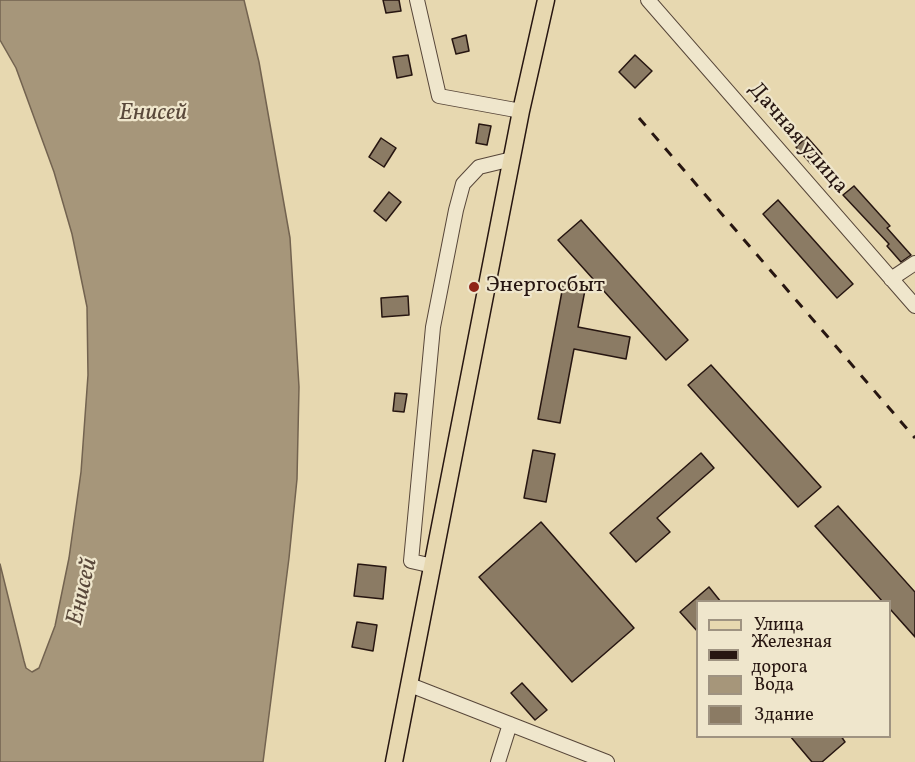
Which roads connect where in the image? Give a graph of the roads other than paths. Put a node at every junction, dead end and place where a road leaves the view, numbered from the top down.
1 (417, 0) edge
2 (546, 0) edge
3 (648, 0) edge
4 (521, 111) junction
5 (512, 159) junction
6 (915, 263) edge
7 (891, 279) junction
8 (915, 306) edge
9 (433, 566) junction
10 (410, 685) junction
11 (510, 724) junction
12 (394, 762) edge
13 (498, 762) edge
14 (607, 762) edge

1 - 4 street
2 - 4 main road
3 - 7 street, Дачная улица
4 - 5 main road
5 - 9 main road
5 - 9 street
6 - 7 street
7 - 8 street, Дачная улица
9 - 10 main road
10 - 11 street
10 - 12 main road
11 - 13 street
11 - 14 street

